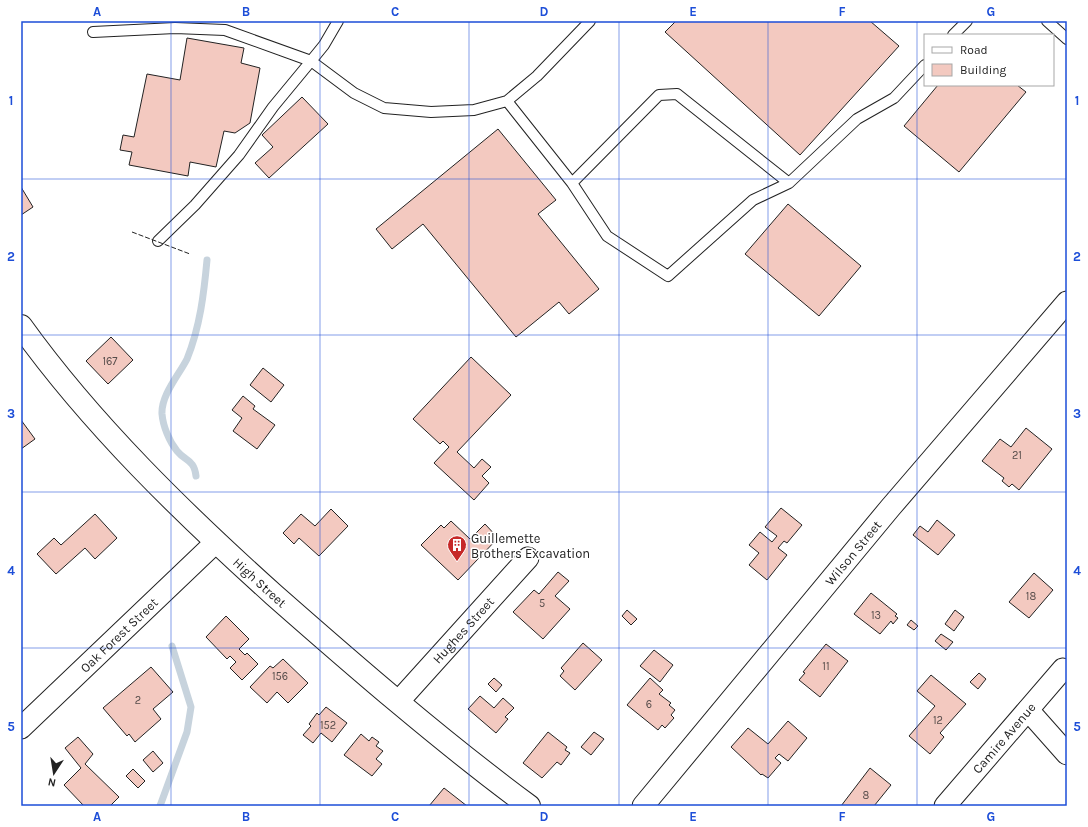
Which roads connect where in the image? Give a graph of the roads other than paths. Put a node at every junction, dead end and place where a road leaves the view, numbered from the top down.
1 (338, 21) edge
2 (590, 21) edge
3 (967, 21) edge
4 (1047, 21) edge
5 (93, 32) dead end
6 (954, 34) edge
7 (1067, 39) edge
8 (311, 61) junction
9 (924, 66) edge
10 (506, 101) junction
11 (572, 183) junction
12 (789, 183) junction
13 (158, 241) dead end
14 (1067, 302) edge
15 (21, 326) edge
16 (216, 542) junction
17 (528, 558) dead end
18 (1063, 669) dead end
19 (398, 702) junction
20 (1028, 710) junction
21 (21, 728) edge
22 (1067, 754) edge
23 (529, 806) edge
24 (643, 806) edge
25 (945, 806) edge

1 - 8 lane
2 - 10 lane
3 - 6 lane
4 - 7 lane
5 - 8 lane
8 - 10 lane
8 - 13 lane
9 - 12 lane
10 - 11 lane
11 - 12 lane
11 - 12 lane
14 - 24 street, Wilson Street
15 - 16 street, High Street
16 - 19 street, High Street
16 - 21 street, Oak Forest Street
17 - 19 street, Hughes Street
18 - 20 street, Camire Avenue
19 - 23 street, High Street
20 - 22 street
20 - 25 street, Camire Avenue

